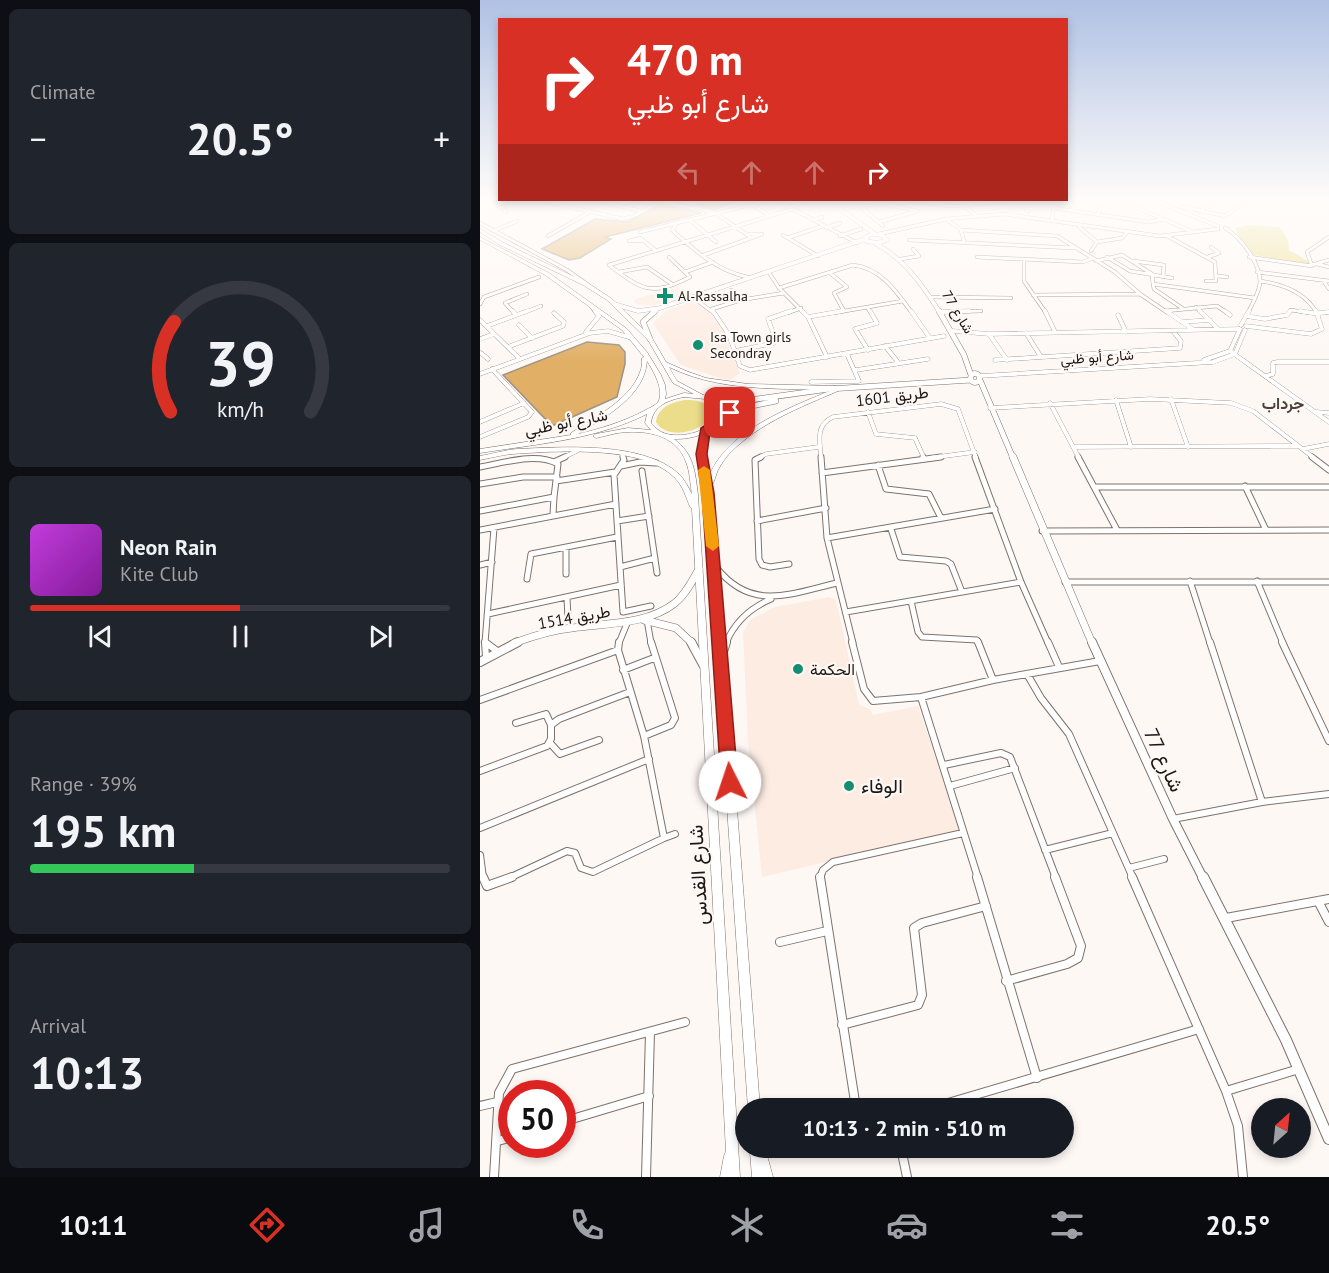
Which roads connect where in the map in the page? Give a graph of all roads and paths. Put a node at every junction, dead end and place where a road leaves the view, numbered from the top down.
1 (508, 253) edge
2 (520, 253) edge
3 (535, 253) edge
4 (646, 253) edge
5 (701, 253) edge
6 (710, 253) edge
7 (813, 253) edge
8 (827, 253) edge
9 (884, 253) edge
10 (897, 253) edge
11 (917, 253) edge
12 (1084, 253) edge
13 (1200, 253) edge
14 (1219, 253) edge
15 (1246, 253) edge
16 (1307, 253) edge
17 (704, 255) junction
18 (818, 256) junction
19 (669, 257) dead end
20 (977, 257) dead end
21 (1107, 257) junction
22 (1208, 257) junction
23 (1249, 257) junction
24 (1128, 258) junction
25 (1024, 260) junction
26 (1093, 260) junction
27 (1329, 260) edge
28 (905, 261) junction
29 (1133, 261) junction
30 (714, 262) junction
31 (1114, 262) junction
32 (1313, 265) junction
33 (1143, 267) junction
34 (1329, 267) edge
35 (768, 271) junction
36 (1130, 271) junction
37 (619, 272) junction
38 (685, 272) junction
39 (1257, 272) junction
40 (830, 273) junction
41 (735, 274) junction
42 (1153, 275) junction
43 (1217, 276) junction
44 (538, 277) dead end
45 (747, 277) junction
46 (1163, 277) junction
47 (1227, 277) dead end
48 (1172, 278) dead end
49 (1323, 280) junction
50 (736, 281) junction
51 (1206, 281) dead end
52 (1329, 281) edge
53 (1260, 282) junction
54 (672, 284) junction
55 (1153, 284) junction
56 (779, 288) junction
57 (1329, 289) edge
58 (731, 290) dead end
59 (652, 291) joint
60 (784, 293) junction
61 (527, 294) dead end
62 (601, 294) junction
63 (1140, 294) junction
64 (1033, 295) junction
65 (695, 296) junction
66 (933, 297) junction
67 (1011, 298) dead end
68 (1255, 298) junction
69 (744, 299) junction
70 (903, 301) junction
71 (480, 304) edge
72 (614, 304) junction
73 (541, 306) dead end
74 (591, 306) junction
75 (867, 307) junction
76 (1196, 307) junction
77 (801, 308) junction
78 (1182, 308) junction
79 (660, 309) junction
80 (712, 309) junction
81 (844, 311) junction
82 (981, 311) dead end
83 (1165, 311) junction
84 (942, 312) junction
85 (1329, 312) edge
86 (554, 313) dead end
87 (1319, 313) junction
88 (516, 315) junction
89 (1118, 315) dead end
90 (1230, 315) dead end
91 (1246, 316) junction
92 (808, 317) junction
93 (480, 320) edge
94 (1210, 320) junction
95 (1182, 322) junction
96 (519, 325) dead end
97 (487, 326) junction
98 (1243, 327) junction
99 (1218, 328) junction
100 (1227, 328) junction
101 (1194, 330) junction
102 (1173, 331) junction
103 (1055, 332) junction
104 (1126, 332) junction
105 (1026, 333) junction
106 (494, 334) junction
107 (953, 334) junction
108 (989, 334) junction
109 (580, 335) junction
110 (1240, 335) junction
111 (944, 336) joint
112 (532, 338) junction
113 (930, 338) junction
114 (480, 339) edge
115 (650, 339) junction
116 (636, 340) junction
117 (885, 346) junction
118 (508, 347) junction
119 (868, 350) junction
120 (480, 351) edge
121 (735, 351) junction
122 (1228, 352) junction
123 (644, 354) junction
124 (847, 354) junction
125 (1233, 355) junction
126 (827, 357) junction
127 (1041, 357) junction
128 (488, 359) dead end
129 (520, 359) junction
130 (928, 359) dead end
131 (995, 360) dead end
132 (1007, 360) junction
133 (663, 362) junction
134 (897, 362) junction
135 (1194, 362) junction
136 (1329, 362) edge
137 (492, 369) junction
138 (856, 370) junction
139 (480, 374) edge
140 (1002, 376) joint
141 (1266, 376) junction
142 (976, 379) junction
143 (811, 382) dead end
144 (838, 389) junction
145 (700, 395) junction
146 (712, 399) junction
147 (1171, 399) junction
148 (1116, 400) junction
149 (661, 402) junction
150 (524, 403) junction
151 (1050, 403) junction
152 (990, 408) junction
153 (653, 409) junction
154 (868, 412) junction
155 (1315, 412) junction
156 (1329, 413) edge
157 (480, 422) edge
158 (717, 422) junction
159 (1329, 422) edge
160 (705, 431) junction
161 (654, 432) junction
162 (568, 436) junction
163 (667, 436) junction
164 (480, 437) edge
165 (1329, 444) edge
166 (818, 447) junction
167 (1073, 447) junction
168 (1131, 447) junction
169 (1188, 447) junction
170 (1301, 448) junction
171 (551, 450) junction
172 (480, 451) edge
173 (577, 451) junction
174 (513, 452) junction
175 (975, 452) junction
176 (622, 453) junction
177 (480, 458) edge
178 (924, 459) junction
179 (553, 460) junction
180 (660, 464) junction
181 (878, 465) junction
182 (619, 466) junction
183 (480, 467) edge
184 (1329, 470) edge
185 (642, 471) dead end
186 (615, 472) junction
187 (822, 473) junction
188 (557, 479) junction
189 (480, 484) edge
190 (1245, 486) junction
191 (1095, 487) junction
192 (1329, 487) edge
193 (708, 493) junction
194 (554, 497) junction
195 (616, 504) junction
196 (826, 508) junction
197 (995, 509) junction
198 (480, 511) edge
199 (553, 515) junction
200 (649, 516) junction
201 (941, 518) junction
202 (696, 519) junction
203 (617, 521) junction
204 (757, 521) junction
205 (494, 528) junction
206 (891, 529) junction
207 (480, 530) edge
208 (1117, 530) junction
209 (1266, 530) junction
210 (1329, 530) edge
211 (1042, 531) junction
212 (617, 537) junction
213 (827, 538) junction
214 (566, 546) junction
215 (655, 558) junction
216 (492, 562) junction
217 (714, 563) junction
218 (789, 564) dead end
219 (480, 565) edge
220 (700, 566) junction
221 (620, 567) junction
222 (657, 573) dead end
223 (566, 574) dead end
224 (527, 579) dead end
225 (1190, 581) junction
226 (1257, 581) junction
227 (1022, 582) junction
228 (1065, 582) junction
229 (837, 583) junction
230 (1328, 583) edge
231 (621, 585) junction
232 (962, 592) junction
233 (787, 594) junction
234 (567, 598) junction
235 (912, 601) junction
236 (489, 602) junction
237 (480, 604) edge
238 (651, 606) dead end
239 (635, 611) junction
240 (846, 612) junction
241 (488, 614) junction
242 (568, 618) dead end
243 (638, 620) junction
244 (485, 642) junction
245 (618, 650) junction
246 (497, 651) junction
247 (654, 658) junction
248 (483, 660) edge
249 (1100, 661) junction
250 (721, 665) junction
251 (1059, 667) junction
252 (706, 669) junction
253 (623, 670) junction
254 (1027, 674) junction
255 (993, 680) junction
256 (630, 692) junction
257 (921, 697) junction
258 (480, 700) edge
259 (516, 723) dead end
260 (551, 725) junction
261 (644, 736) junction
262 (599, 740) dead end
263 (1329, 741) edge
264 (550, 743) junction
265 (649, 759) junction
266 (944, 765) junction
267 (1015, 768) junction
268 (480, 771) edge
269 (950, 786) junction
270 (1329, 794) edge
271 (1262, 802) junction
272 (1173, 819) junction
273 (480, 828) edge
274 (1113, 832) junction
275 (963, 833) junction
276 (675, 834) dead end
277 (664, 838) junction
278 (1045, 850) junction
279 (480, 855) edge
280 (1164, 859) dead end
281 (1129, 868) junction
282 (487, 886) joint
283 (1329, 899) edge
284 (1318, 901) junction
285 (986, 906) junction
286 (1226, 918) junction
287 (1329, 922) edge
288 (827, 931) junction
289 (780, 942) dead end
290 (1006, 981) junction
291 (685, 1022) dead end
292 (842, 1025) junction
293 (1199, 1029) junction
294 (650, 1033) junction
295 (1299, 1069) junction
296 (1037, 1078) junction
297 (1226, 1091) junction
298 (649, 1096) junction
299 (753, 1098) edge
300 (854, 1098) edge
301 (966, 1098) edge
302 (497, 1102) junction
303 (480, 1106) edge
304 (576, 1118) edge
305 (1329, 1139) edge
306 (733, 1140) junction
307 (498, 1141) joint
308 (758, 1158) edge
309 (761, 1158) edge
310 (903, 1158) edge
311 (494, 1177) edge
312 (646, 1177) edge
313 (726, 1177) edge
314 (734, 1177) edge
315 (758, 1177) edge
316 (767, 1177) edge
317 (907, 1177) edge
318 (1243, 1177) edge

1 - 74 main road
2 - 62 main road
3 - 62 street
4 - 37 street
5 - 17 street
6 - 17 street
7 - 18 street
8 - 18 street
9 - 107 street, شارع 77
10 - 28 street, شارع 77
11 - 28 street
12 - 26 street
13 - 22 street
14 - 22 street
15 - 23 street
16 - 32 street
17 - 30 street
18 - 35 street
19 - 38 street
20 - 25 street
21 - 24 street
21 - 26 street
21 - 31 street
22 - 43 street
23 - 32 street
23 - 39 street
24 - 29 street
24 - 31 street
25 - 26 street
25 - 64 street
26 - 63 street
27 - 32 street
28 - 66 street, شارع 77
29 - 33 street
29 - 46 street
30 - 38 street
30 - 41 street
31 - 36 street
32 - 34 street
33 - 36 street
33 - 42 street
35 - 45 street
35 - 56 street
36 - 42 street
37 - 54 street
37 - 59 street
38 - 54 street
39 - 49 street
39 - 53 street
40 - 56 street
40 - 70 street
40 - 81 street
41 - 45 street
41 - 50 street
42 - 46 street
42 - 55 street
43 - 47 street
43 - 51 street
44 - 71 street
45 - 50 street
46 - 48 street
49 - 52 street
49 - 57 street
50 - 65 street
53 - 68 street
53 - 87 street
54 - 59 street
55 - 68 street
55 - 78 street
56 - 60 street
58 - 69 street
60 - 69 street
60 - 77 street
61 - 88 street
62 - 72 main road
63 - 64 street
63 - 83 street
64 - 103 street
65 - 79 street
65 - 80 street
66 - 67 street
66 - 84 street, شارع 77
68 - 91 street
69 - 80 street
70 - 75 street
70 - 113 street
72 - 79 street
72 - 115 main road
73 - 88 street
74 - 109 street
74 - 116 main road
75 - 81 street
75 - 119 street
76 - 78 street
76 - 90 street
76 - 94 street
77 - 92 street
77 - 121 street
78 - 83 street
79 - 115 street
80 - 121 street
81 - 92 street
82 - 84 street
83 - 95 street
84 - 107 street, شارع 77
85 - 87 street
86 - 112 street
87 - 91 street
87 - 98 street
88 - 97 street
89 - 104 street
91 - 98 street
92 - 126 street
93 - 97 street
94 - 95 street
94 - 99 street
95 - 101 street
96 - 112 street
97 - 106 street
98 - 100 street
98 - 110 street
99 - 100 street
99 - 101 street
100 - 110 street
101 - 102 street
102 - 104 street
102 - 127 street
103 - 104 street
103 - 105 street
105 - 108 street
105 - 127 street
106 - 114 street
106 - 118 street
107 - 108 street
107 - 111 street
107 - 142 street, شارع 77
108 - 132 street
109 - 116 street
109 - 129 street
110 - 122 street
110 - 125 street
111 - 113 street
112 - 118 street
113 - 117 street
115 - 133 main road
116 - 123 main road
117 - 119 street
117 - 134 street
118 - 129 street
119 - 124 street
120 - 128 street
121 - 126 street
122 - 125 street
122 - 135 street, شارع أبو ظبي
123 - 149 main road
123 - 162 main road
124 - 126 street
124 - 138 street
125 - 135 street, شارع أبو ظبي
125 - 141 street
127 - 132 street
129 - 137 street
130 - 134 street
131 - 132 street
133 - 144 main road
133 - 145 main road
134 - 138 street
135 - 140 street, شارع أبو ظبي
136 - 141 street
137 - 139 street
137 - 150 street
138 - 143 street
140 - 142 street, شارع أبو ظبي
141 - 155 street
142 - 144 street, شارع أبو ظبي
142 - 152 street, شارع 77
144 - 146 street, شارع أبو ظبي
144 - 158 street, شارع أبو ظبي
144 - 193 main road
145 - 146 main road
145 - 149 main road
146 - 158 main road
147 - 148 street
147 - 169 street
147 - 170 street
148 - 151 street
148 - 168 street
149 - 153 main road
150 - 157 street
150 - 164 street
151 - 152 street
151 - 167 street
152 - 211 street, شارع 77
153 - 161 main road
153 - 162 main road, شارع أبو ظبي
154 - 166 street, طريق 1601
154 - 175 street, طريق 1601
154 - 178 street
155 - 156 street
155 - 159 street
158 - 160 main road
160 - 163 main road
160 - 193 main road
161 - 163 main road
161 - 174 main road, شارع أبو ظبي
162 - 172 main road, شارع أبو ظبي
163 - 202 main road, شارع القدس
165 - 170 street
166 - 187 street, طريق 1601
166 - 204 street
167 - 168 street
167 - 191 street
168 - 169 street
169 - 170 street
170 - 184 street
171 - 173 main road
171 - 174 main road
171 - 179 street
173 - 176 main road
173 - 179 street
174 - 177 main road, شارع أبو ظبي
175 - 178 street
175 - 197 street, طريق 1601
176 - 180 main road
176 - 182 street
178 - 181 street
179 - 183 street
179 - 188 street
180 - 182 street
180 - 202 main road
181 - 187 street
181 - 201 street
182 - 186 street
185 - 200 street
186 - 188 street
186 - 195 street
187 - 196 street, طريق 1601
188 - 189 street
188 - 194 street
190 - 191 street
190 - 192 street
190 - 209 street
191 - 208 street
193 - 217 main road
194 - 198 street
194 - 199 street
195 - 199 street
195 - 203 street
196 - 204 street
196 - 213 street, طريق 1601
197 - 201 street
197 - 227 street, طريق 1601
199 - 205 street
200 - 203 street
200 - 215 street
201 - 206 street
202 - 220 main road, شارع القدس
203 - 212 street
204 - 218 street
205 - 207 street
205 - 216 street
206 - 213 street
206 - 232 street
208 - 209 street
208 - 211 street
209 - 210 street
211 - 228 street, شارع 77
212 - 214 street
212 - 221 street
213 - 229 street, طريق 1601
214 - 223 street
214 - 224 street
215 - 221 street
215 - 222 street
216 - 219 street
216 - 236 street
217 - 233 street
217 - 250 main road
220 - 243 street, طريق 1514
220 - 252 main road, شارع القدس
221 - 231 street
225 - 226 street
225 - 228 street
225 - 271 street
226 - 230 street
226 - 263 street
227 - 232 street
227 - 251 street, طريق 1601
228 - 249 street, شارع 77
229 - 233 street
229 - 240 street, طريق 1601
231 - 234 street
231 - 239 street
232 - 235 street
233 - 250 street
234 - 241 street
234 - 242 street
235 - 240 street
235 - 255 street
236 - 237 street
236 - 241 street
238 - 239 street
239 - 243 street
240 - 257 street, طريق 1601
241 - 244 street
243 - 245 street
243 - 246 street, طريق 1514
243 - 247 street
243 - 252 street, طريق 1514
244 - 246 street
244 - 248 street
245 - 253 street
245 - 258 street
246 - 248 street, طريق 1514
247 - 253 street
247 - 261 street
249 - 251 street
249 - 272 street, شارع 77
250 - 299 main road
251 - 254 street
252 - 306 main road, شارع القدس
253 - 256 street
254 - 255 street
254 - 274 street
255 - 257 street
256 - 260 street
256 - 261 street
257 - 266 street
259 - 260 street
260 - 264 street
261 - 265 street
262 - 264 street
264 - 268 street
265 - 273 street
265 - 277 street
266 - 267 street
266 - 269 street
267 - 269 street
267 - 278 street
269 - 275 street
270 - 271 street
271 - 272 street
272 - 286 street, شارع 77
274 - 278 street
274 - 281 street
275 - 285 street
275 - 288 street
276 - 277 street
277 - 282 street
278 - 290 street
279 - 282 street
280 - 281 street
281 - 293 street
283 - 284 street
284 - 286 street
284 - 287 street
285 - 290 street
285 - 292 street
286 - 295 street, شارع 77
288 - 289 street
288 - 292 street
290 - 296 street
291 - 294 street
292 - 300 street
293 - 296 street
293 - 297 street
294 - 298 street
294 - 302 street
295 - 297 street
295 - 305 street, شارع 77
296 - 301 street
297 - 318 street
298 - 304 street
298 - 312 street
302 - 303 street
302 - 307 street
306 - 313 main road
306 - 314 main road, شارع القدس
307 - 311 street
308 - 315 main road
309 - 316 main road
310 - 317 street

